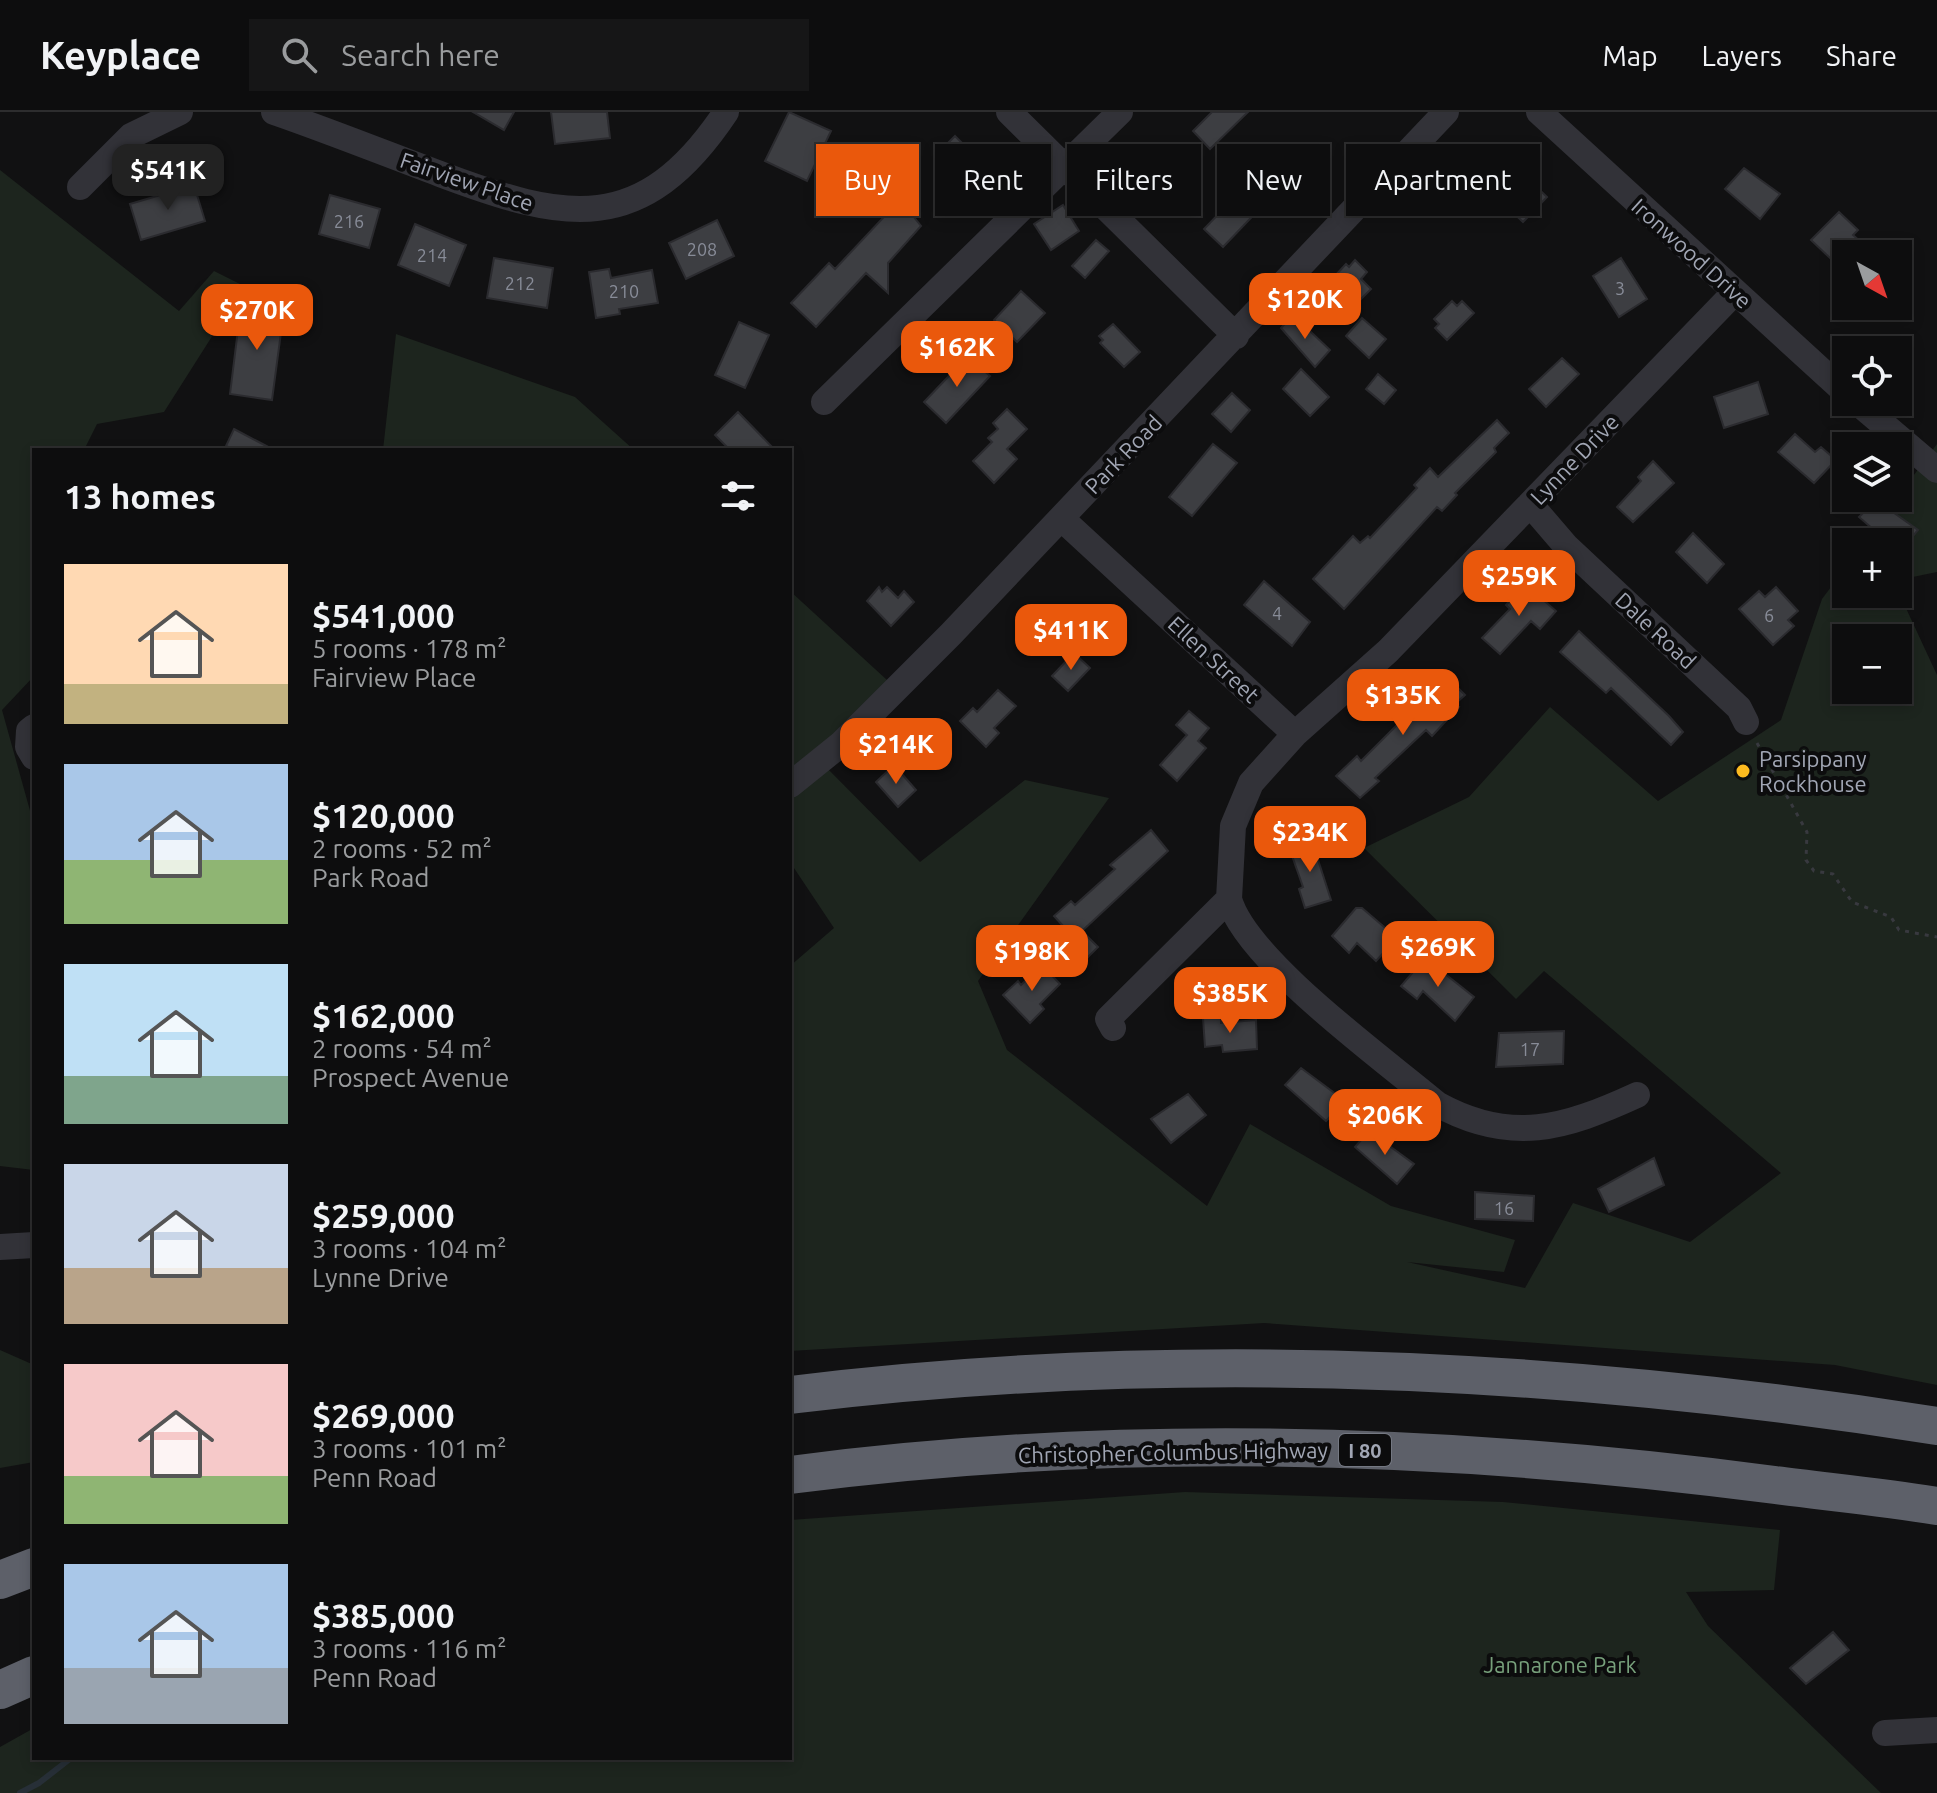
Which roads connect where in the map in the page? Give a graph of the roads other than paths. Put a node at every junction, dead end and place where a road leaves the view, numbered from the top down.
1 (180, 112) edge
2 (274, 112) edge
3 (726, 112) edge
4 (1009, 112) edge
5 (1120, 112) edge
6 (1446, 112) edge
7 (1539, 112) edge
8 (1065, 168) junction
9 (80, 187) dead end
10 (1735, 292) junction
11 (1236, 336) junction
12 (1832, 380) edge
13 (824, 402) dead end
14 (1873, 416) edge
15 (1937, 470) edge
16 (1530, 504) junction
17 (1062, 519) junction
18 (1746, 722) road end
19 (32, 729) edge
20 (1295, 734) junction
21 (32, 754) edge
22 (792, 783) edge
23 (1229, 899) junction
24 (1113, 1028) dead end
25 (1637, 1095) dead end
26 (32, 1245) edge
27 (0, 1247) edge
28 (792, 1395) edge
29 (1937, 1426) edge
30 (792, 1475) edge
31 (1937, 1506) edge
32 (32, 1568) edge
33 (0, 1580) edge
34 (32, 1676) edge
35 (0, 1690) edge
36 (1937, 1730) edge
37 (1885, 1733) dead end

1 - 9 street
2 - 3 street, Fairview Place
4 - 8 street
5 - 8 street
6 - 11 street, Park Road
7 - 10 street, Ironwood Drive
8 - 11 street
8 - 13 street
10 - 12 street, Ironwood Drive
10 - 16 street, Lynne Drive
11 - 17 street, Park Road
14 - 15 street
16 - 18 street, Dale Road
16 - 20 street, Lynne Drive
17 - 20 street, Ellen Street
17 - 22 street, Park Road
19 - 21 street
20 - 23 street, Lynne Drive
23 - 24 street
23 - 25 street
26 - 27 street
28 - 29 highway
30 - 31 highway, Christopher Columbus Highway / I 80
32 - 33 highway
34 - 35 highway
36 - 37 street

